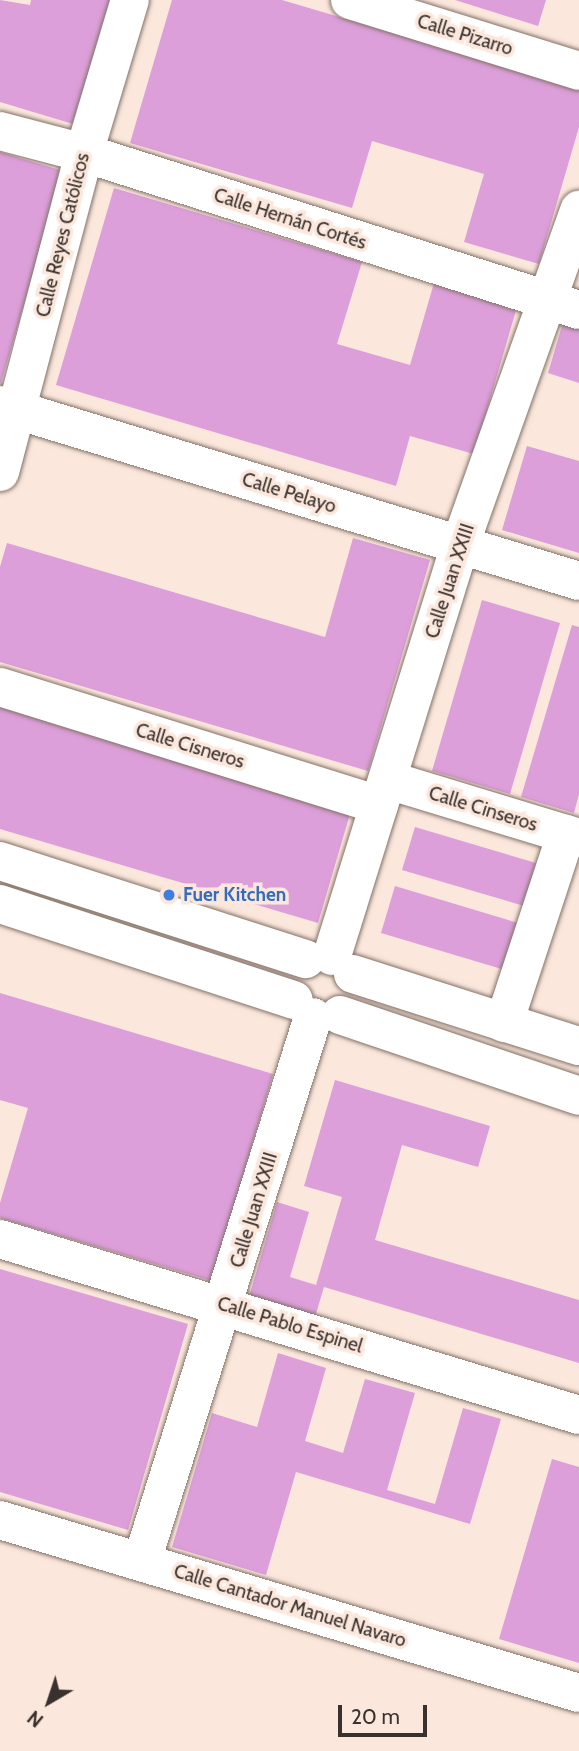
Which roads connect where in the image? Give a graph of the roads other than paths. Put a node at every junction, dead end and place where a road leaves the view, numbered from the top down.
1 (130, 0) edge
2 (350, 0) edge
3 (579, 71) edge
4 (0, 131) edge
5 (84, 153) junction
6 (579, 210) edge
7 (564, 306) edge
8 (9, 408) edge
9 (0, 472) edge
10 (460, 545) junction
11 (579, 581) edge
12 (0, 687) edge
13 (384, 792) junction
14 (573, 836) edge
15 (0, 861) edge
16 (0, 904) edge
17 (330, 963) junction
18 (316, 1011) junction
19 (505, 1023) junction
20 (579, 1046) edge
21 (579, 1096) edge
22 (0, 1238) edge
23 (225, 1305) junction
24 (579, 1415) edge
25 (0, 1520) edge
26 (142, 1561) junction
27 (579, 1693) edge

1 - 5 street, Calle Reyes Católicos
2 - 3 street, Calle Pizarro
4 - 5 street, Calle Hernán Cortés
5 - 7 street, Calle Hernán Cortés
5 - 8 street, Calle Reyes Católicos
6 - 7 street, Calle Juan XXIII
7 - 10 street, Calle Juan XXIII
8 - 9 street, Calle Reyes Católicos
8 - 10 street, Calle Pelayo
10 - 11 street, Calle Pelayo
10 - 13 street, Calle Juan XXIII
12 - 13 street, Calle Cisneros
13 - 14 street, Calle Cinseros
13 - 17 street, Calle Juan XXIII
14 - 19 street
15 - 17 street
16 - 18 street
17 - 18 street
17 - 18 street
17 - 19 street
18 - 21 street
18 - 23 street, Calle Juan XXIII
19 - 20 street
22 - 23 street, Calle Pablo Espinel
23 - 24 street, Calle Pablo Espinel
23 - 26 street, Calle Juan XXIII
25 - 26 street, Calle Cantador Manuel Navaro
26 - 27 street, Calle Cantador Manuel Navaro

